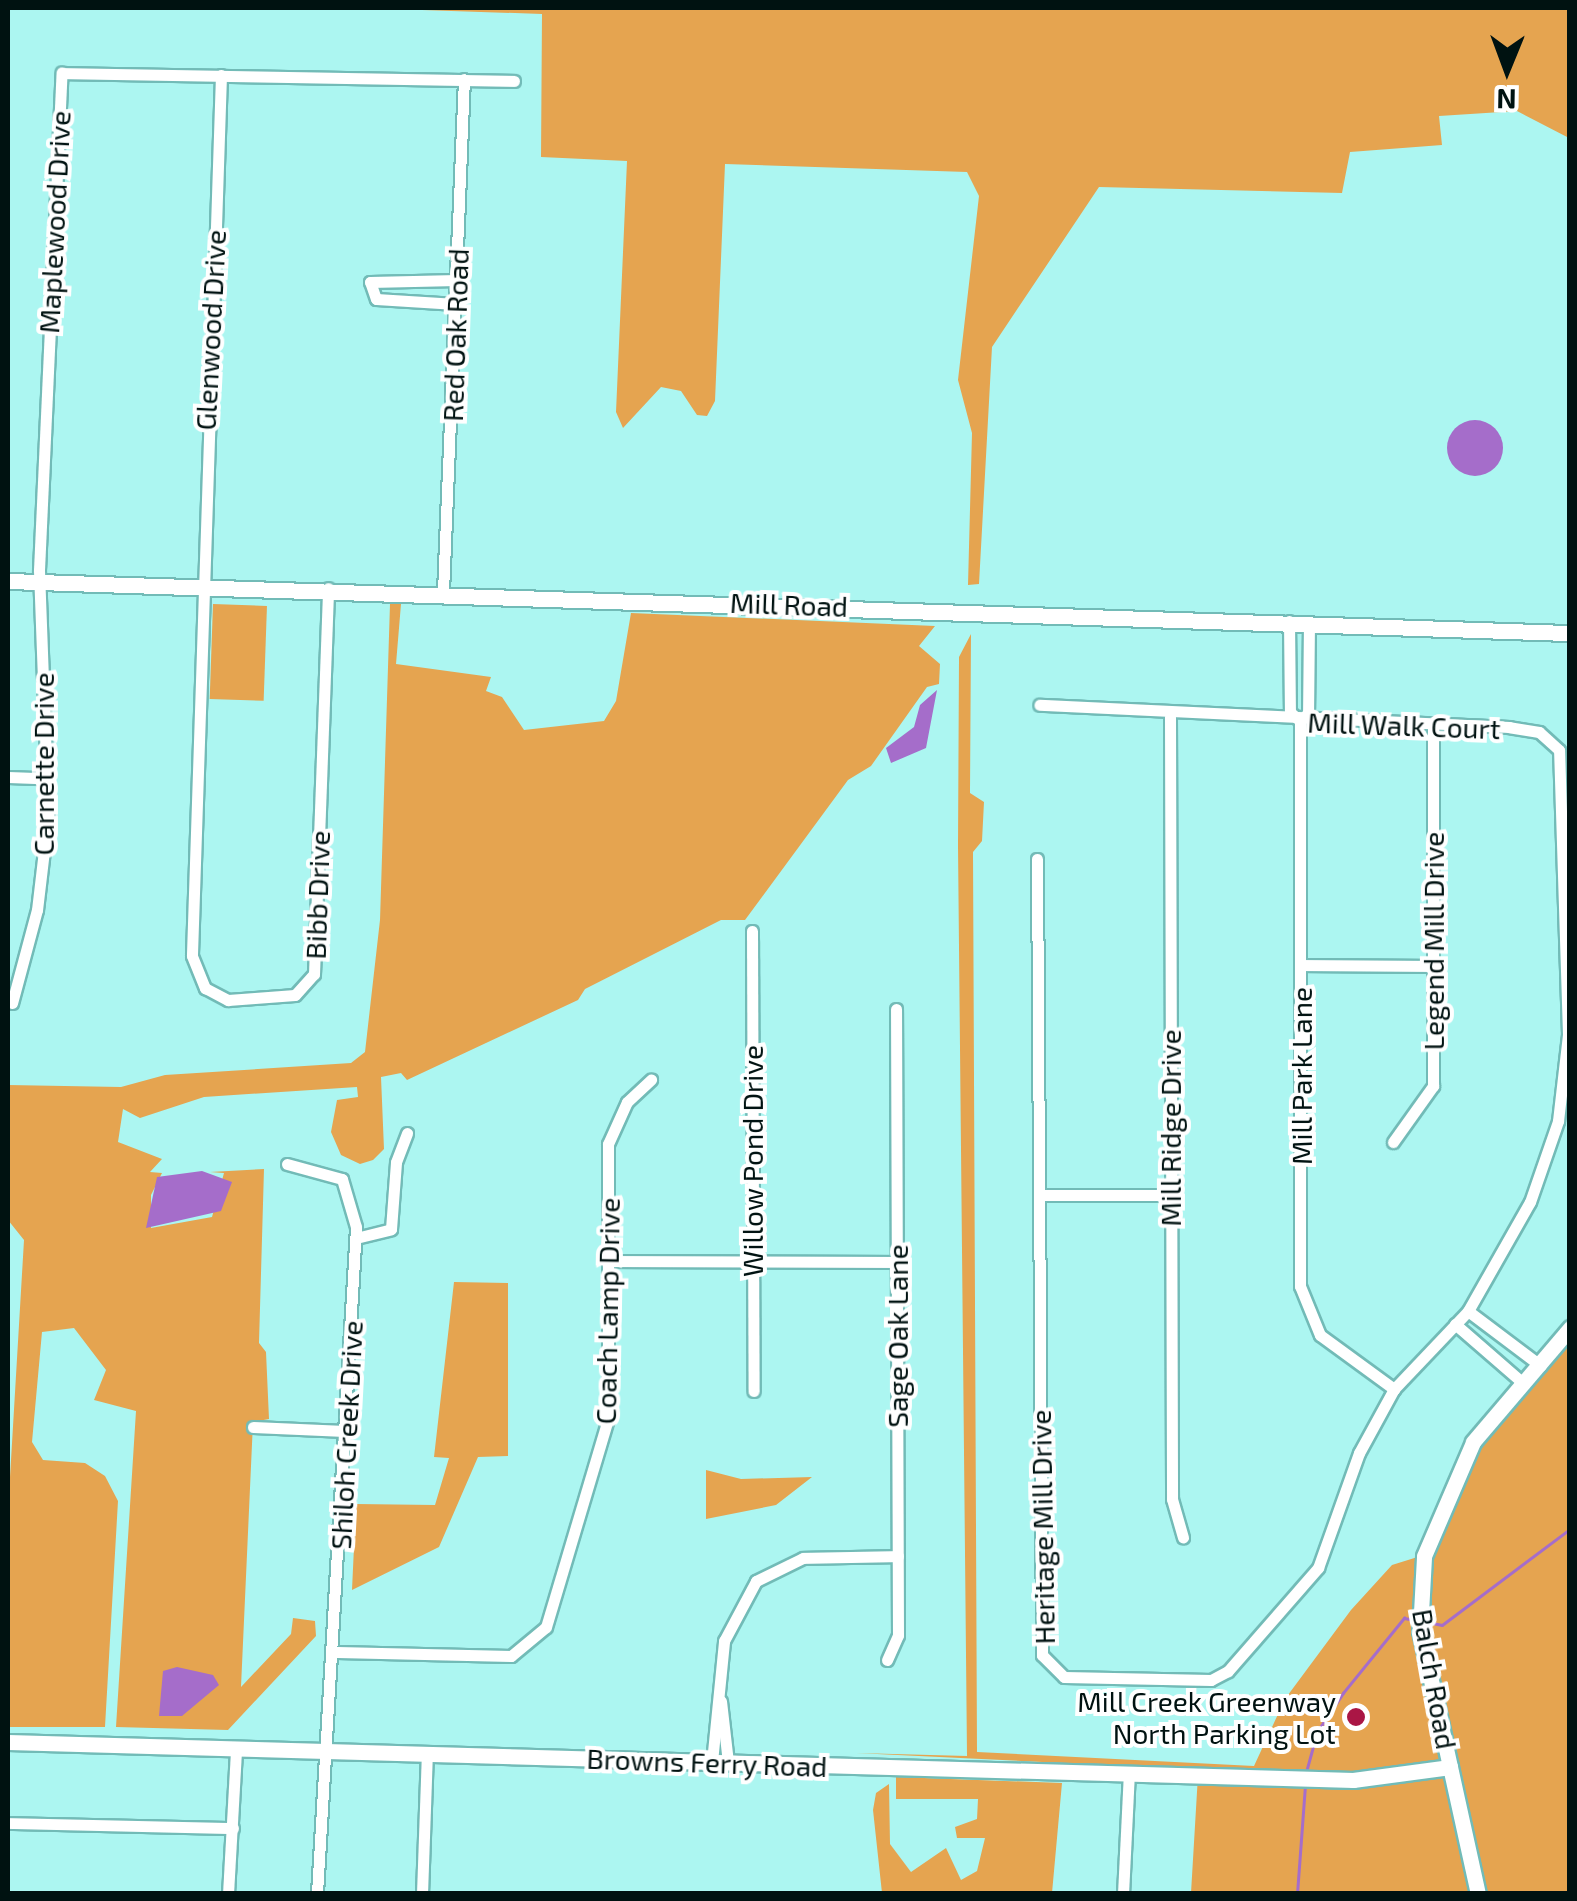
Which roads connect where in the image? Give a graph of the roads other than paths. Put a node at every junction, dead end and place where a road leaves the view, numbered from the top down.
1 (221, 75) junction
2 (464, 79) junction
3 (514, 81) dead end
4 (457, 280) junction
5 (456, 304) junction
6 (8, 581) edge
7 (40, 582) junction
8 (200, 585) junction
9 (328, 588) junction
10 (443, 592) junction
11 (1289, 622) junction
12 (1309, 622) junction
13 (1570, 633) edge
14 (1040, 705) dead end
15 (1170, 717) junction
16 (1300, 721) junction
17 (1433, 726) junction
18 (8, 777) edge
19 (42, 778) junction
20 (1037, 859) dead end
21 (752, 930) dead end
22 (1302, 965) junction
23 (1432, 966) junction
24 (12, 1003) dead end
25 (896, 1008) dead end
26 (650, 1080) dead end
27 (407, 1133) dead end
28 (1394, 1142) dead end
29 (287, 1164) dead end
30 (1039, 1196) junction
31 (1170, 1196) junction
32 (356, 1238) junction
33 (1512, 1242) joint
34 (753, 1260) junction
35 (610, 1261) junction
36 (897, 1262) junction
37 (1468, 1310) junction
38 (1454, 1324) junction
39 (1570, 1328) edge
40 (1541, 1366) junction
41 (1524, 1384) junction
42 (1394, 1390) junction
43 (754, 1392) dead end
44 (253, 1426) dead end
45 (345, 1430) junction
46 (1183, 1538) dead end
47 (898, 1556) junction
48 (336, 1652) junction
49 (887, 1660) dead end
50 (1444, 1736) junction
51 (8, 1742) edge
52 (236, 1749) junction
53 (330, 1752) junction
54 (427, 1754) junction
55 (720, 1762) junction
56 (1450, 1767) junction
57 (1129, 1773) junction
58 (1406, 1774) junction
59 (1460, 1805) junction
60 (8, 1823) edge
61 (233, 1828) junction
62 (228, 1894) edge
63 (318, 1894) edge
64 (422, 1894) edge
65 (1124, 1894) edge
66 (1478, 1894) edge

1 - 2 street, Maplewood Drive
1 - 7 street, Maplewood Drive
1 - 8 street, Glenwood Drive
2 - 3 street, Maplewood Drive
2 - 4 street, Red Oak Road
4 - 5 street, Red Oak Road
4 - 5 street
5 - 10 street, Red Oak Road
6 - 7 street, Mill Road
7 - 8 street, Mill Road
7 - 19 street, Carnette Drive
8 - 9 street, Mill Road
8 - 9 street, Bibb Drive
9 - 10 street, Mill Road
10 - 11 street, Mill Road
11 - 12 street, Mill Road
11 - 16 street, Mill Park Lane
12 - 13 street, Mill Road
12 - 16 street, Mill Park Lane
14 - 15 street, Mill Walk Court
15 - 16 street, Mill Walk Court
15 - 31 street, Mill Ridge Drive
16 - 17 street, Mill Walk Court
16 - 22 street, Mill Park Lane
17 - 23 street, Legend Mill Drive
17 - 33 street, Mill Walk Court
18 - 19 street
19 - 24 street, Carnette Drive
20 - 30 street, Heritage Mill Drive
21 - 34 street, Willow Pond Drive
22 - 23 street
22 - 42 street, Mill Park Lane
23 - 28 street, Legend Mill Drive
25 - 36 street, Sage Oak Lane
26 - 35 street, Coach Lamp Drive
27 - 32 street
29 - 32 street, Shiloh Creek Drive
30 - 31 street
30 - 42 street, Heritage Mill Drive
31 - 46 street, Mill Ridge Drive
32 - 45 street, Shiloh Creek Drive
33 - 37 street, Heritage Mill Drive
34 - 35 street
34 - 36 street
34 - 43 street, Willow Pond Drive
35 - 48 street, Coach Lamp Drive
36 - 47 street, Sage Oak Lane
37 - 38 street, Heritage Mill Drive
37 - 40 street
38 - 41 street
38 - 42 street, Heritage Mill Drive
39 - 40 street, Balch Road
40 - 41 street, Balch Road
41 - 50 street, Balch Road
44 - 45 street
45 - 48 street, Shiloh Creek Drive
47 - 49 street, Sage Oak Lane
47 - 55 street
48 - 53 street, Shiloh Creek Drive
50 - 56 street, Balch Road
50 - 58 street
51 - 52 street, Browns Ferry Road
52 - 53 street, Browns Ferry Road
52 - 61 street
53 - 54 street, Browns Ferry Road
53 - 63 street, Shiloh Creek Drive
54 - 55 street, Browns Ferry Road
54 - 64 street
55 - 57 street, Browns Ferry Road
56 - 58 street, Browns Ferry Road
56 - 59 street, Balch Road
57 - 58 street, Browns Ferry Road
57 - 65 street
58 - 59 street, Browns Ferry Road
59 - 66 street, Balch Road
60 - 61 street
61 - 62 street

